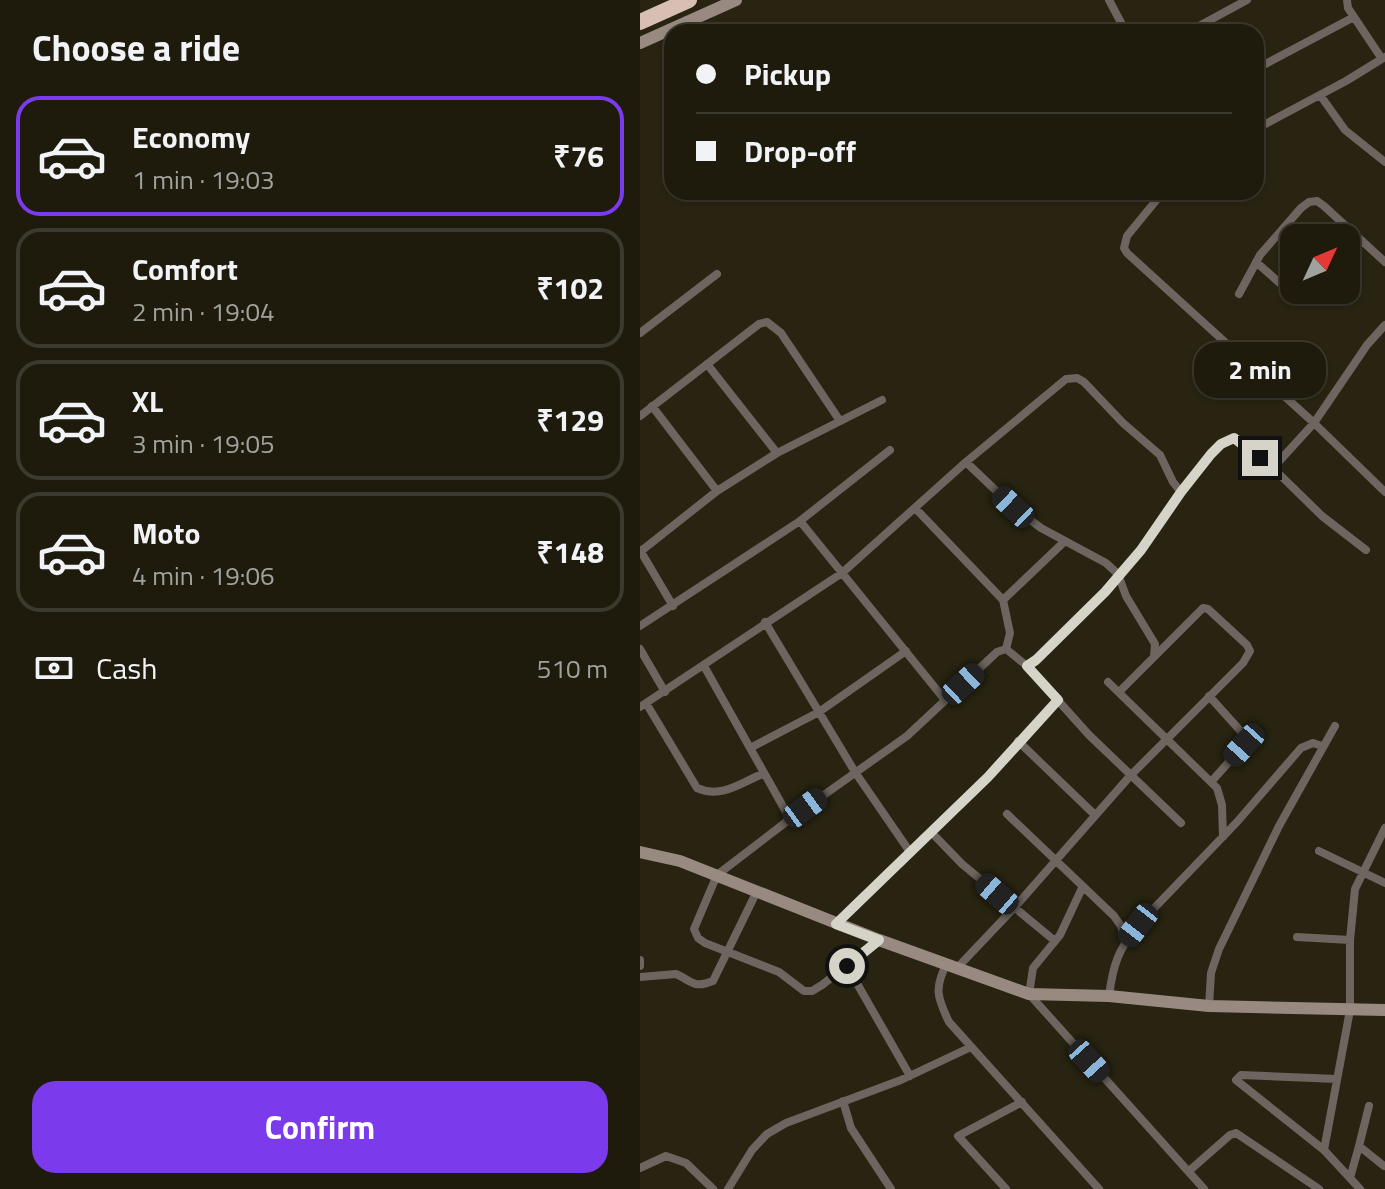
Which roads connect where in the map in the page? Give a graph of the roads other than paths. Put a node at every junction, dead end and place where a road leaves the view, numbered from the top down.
1 (689, 0) edge
2 (736, 0) edge
3 (1109, 0) edge
4 (1247, 0) edge
5 (1347, 0) edge
6 (1354, 17) junction
7 (640, 22) edge
8 (682, 24) edge
9 (1122, 24) edge
10 (1203, 24) edge
11 (664, 32) edge
12 (640, 43) edge
13 (1384, 58) edge
14 (1264, 65) edge
15 (1320, 95) junction
16 (1264, 125) edge
17 (1385, 162) edge
18 (1156, 200) edge
19 (1361, 242) joint
20 (1256, 262) junction
21 (1385, 262) edge
22 (717, 274) dead end
23 (1280, 283) edge
24 (1239, 294) dead end
25 (1385, 325) edge
26 (640, 333) edge
27 (707, 364) junction
28 (882, 400) dead end
29 (652, 406) junction
30 (640, 416) edge
31 (840, 421) junction
32 (1314, 423) junction
33 (890, 450) dead end
34 (777, 453) junction
35 (966, 462) junction
36 (1273, 468) junction
37 (717, 491) junction
38 (1181, 492) junction
39 (1385, 492) edge
40 (915, 508) junction
41 (800, 521) junction
42 (1065, 541) junction
43 (1366, 550) dead end
44 (640, 551) edge
45 (842, 573) junction
46 (1118, 574) junction
47 (1003, 600) junction
48 (673, 606) junction
49 (765, 622) junction
50 (640, 626) edge
51 (640, 649) edge
52 (1006, 649) junction
53 (906, 651) junction
54 (1154, 657) junction
55 (704, 666) junction
56 (1027, 666) junction
57 (1108, 682) dead end
58 (1120, 691) junction
59 (665, 692) junction
60 (1209, 696) junction
61 (945, 700) junction
62 (1058, 700) junction
63 (643, 705) edge
64 (819, 712) junction
65 (1335, 726) dead end
66 (1167, 740) junction
67 (1018, 741) junction
68 (1322, 746) junction
69 (750, 748) junction
70 (855, 772) junction
71 (764, 773) junction
72 (1130, 776) junction
73 (1211, 782) junction
74 (1007, 814) dead end
75 (1095, 815) junction
76 (790, 819) junction
77 (1181, 823) dead end
78 (1385, 828) edge
79 (931, 832) junction
80 (1223, 837) junction
81 (1319, 851) dead end
82 (640, 852) edge
83 (910, 852) junction
84 (1055, 861) junction
85 (1363, 871) junction
86 (717, 875) junction
87 (1385, 883) edge
88 (1083, 886) junction
89 (757, 891) junction
90 (1014, 908) junction
91 (836, 924) junction
92 (1297, 937) dead end
93 (879, 940) junction
94 (1350, 940) junction
95 (1055, 941) junction
96 (1126, 941) junction
97 (729, 952) junction
98 (953, 965) junction
99 (847, 966) junction
100 (640, 977) edge
101 (1029, 994) junction
102 (1109, 996) junction
103 (1209, 1006) junction
104 (1350, 1010) junction
105 (1385, 1010) edge
106 (971, 1047) junction
107 (910, 1076) junction
108 (1337, 1079) junction
109 (843, 1101) junction
110 (1022, 1102) junction
111 (1369, 1106) dead end
112 (1359, 1146) junction
113 (1324, 1150) junction
114 (1385, 1165) edge
115 (640, 1168) edge
116 (1189, 1171) junction
117 (1350, 1178) junction
118 (713, 1189) edge
119 (728, 1189) edge
120 (891, 1189) edge
121 (1006, 1189) edge
122 (1099, 1189) edge
123 (1204, 1189) edge
124 (1319, 1189) edge
125 (1360, 1189) edge

1 - 7 highway
2 - 8 street
3 - 9 street
4 - 10 street
5 - 6 street
6 - 13 street
6 - 14 street
11 - 12 street
13 - 15 street
15 - 16 street
15 - 17 street
18 - 32 street
19 - 20 street
19 - 21 street
20 - 23 street
20 - 24 street
22 - 26 street
25 - 32 street
27 - 29 street
27 - 31 street
27 - 34 street
28 - 31 street
29 - 30 street
29 - 37 street
31 - 34 street
32 - 36 street
32 - 39 street
33 - 41 street
34 - 37 street
35 - 38 street
35 - 40 street
35 - 42 street
36 - 38 street
36 - 43 street
37 - 44 street
38 - 46 street
40 - 45 street
40 - 47 street
41 - 45 street
41 - 48 street
42 - 46 street
42 - 47 street
44 - 48 street
45 - 49 street
45 - 53 street
46 - 54 street
46 - 56 street
47 - 52 street
48 - 50 street
49 - 55 street
49 - 64 street
51 - 59 street
52 - 56 street
52 - 61 street
53 - 61 street
53 - 64 street
54 - 58 street
54 - 60 street
55 - 59 street
55 - 69 street
56 - 62 street
57 - 58 street
58 - 66 street
59 - 63 street
60 - 66 street
60 - 73 street
61 - 70 street
62 - 67 street
62 - 72 street
63 - 71 street
64 - 69 street
64 - 70 street
65 - 68 street
66 - 72 street
66 - 73 street
67 - 75 street
67 - 79 street
68 - 80 street
68 - 103 street
69 - 71 street
70 - 76 street
70 - 83 street
71 - 76 street
72 - 75 street
72 - 77 street
73 - 80 street
74 - 84 street
75 - 84 street
76 - 86 street
78 - 85 street
79 - 83 street
79 - 90 street
80 - 96 street
81 - 85 street
82 - 86 street
83 - 91 street
84 - 88 street
84 - 90 street
85 - 87 street
85 - 94 street
86 - 89 street
86 - 97 street
88 - 95 street
88 - 96 street
89 - 91 street
89 - 97 street
90 - 95 street
90 - 98 street
91 - 93 street
92 - 94 street
93 - 98 street
93 - 99 street
94 - 104 street
95 - 101 street
96 - 102 street
97 - 99 street
97 - 100 street
98 - 101 street
98 - 106 street
99 - 107 street
101 - 102 street
101 - 116 street
102 - 103 street
103 - 104 street
104 - 105 street
104 - 108 street
106 - 107 street
106 - 110 street
107 - 109 street
108 - 113 street
108 - 113 street
109 - 119 street
109 - 120 street
110 - 121 street
110 - 122 street
111 - 112 street
112 - 114 street
112 - 117 street
113 - 117 street
115 - 118 street
116 - 123 street
116 - 124 street
117 - 125 street

